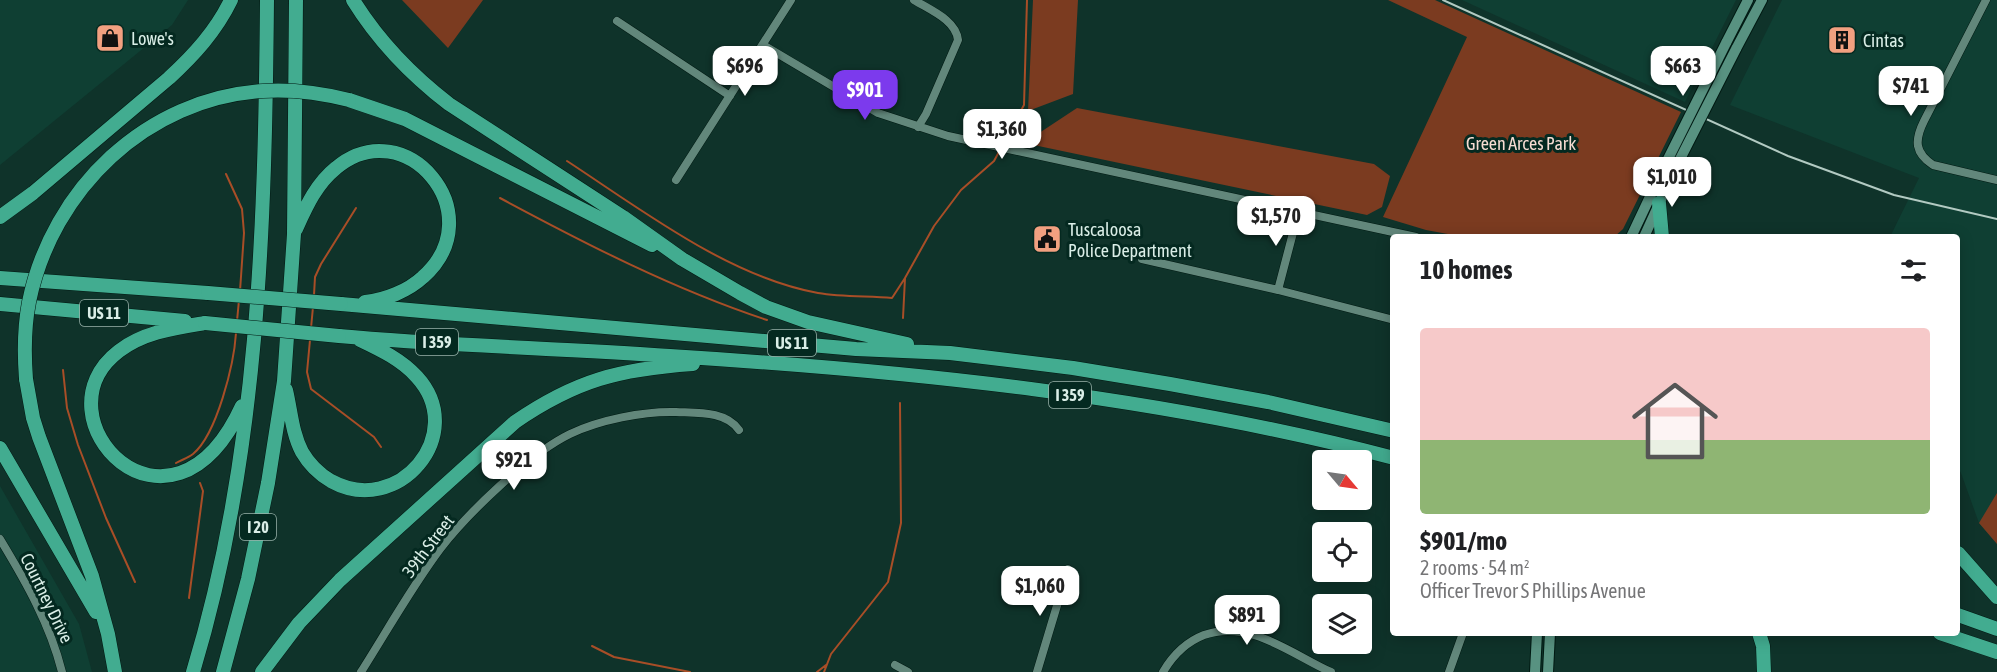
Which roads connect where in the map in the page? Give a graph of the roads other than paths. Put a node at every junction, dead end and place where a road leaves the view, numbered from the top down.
1 (231, 0) edge
2 (267, 0) edge
3 (296, 0) edge
4 (353, 0) edge
5 (791, 0) edge
6 (915, 0) edge
7 (1748, 0) edge
8 (1762, 0) edge
9 (1986, 0) edge
10 (617, 21) dead end
11 (762, 45) junction
12 (1731, 46) junction
13 (730, 96) junction
14 (918, 127) junction
15 (1670, 167) junction
16 (676, 180) dead end
17 (1997, 180) edge
18 (1659, 203) junction
19 (1299, 210) junction
20 (0, 217) edge
21 (294, 234) junction
22 (1403, 234) edge
23 (1631, 234) edge
24 (1645, 234) edge
25 (1662, 234) edge
26 (682, 259) junction
27 (1142, 259) dead end
28 (0, 278) edge
29 (1278, 290) junction
30 (0, 304) edge
31 (341, 304) junction
32 (1390, 319) edge
33 (205, 323) junction
34 (346, 336) junction
35 (950, 353) junction
36 (741, 362) junction
37 (284, 381) junction
38 (249, 391) junction
39 (1390, 429) edge
40 (739, 430) dead end
41 (0, 448) edge
42 (1390, 457) edge
43 (0, 540) edge
44 (1960, 556) edge
45 (1068, 569) dead end
46 (1997, 597) edge
47 (1960, 616) edge
48 (1997, 629) edge
49 (108, 634) junction
50 (1462, 636) edge
51 (1537, 636) edge
52 (1550, 636) edge
53 (1760, 636) edge
54 (1949, 636) edge
55 (1997, 652) edge
56 (895, 665) dead end
57 (62, 672) edge
58 (115, 672) edge
59 (193, 672) edge
60 (223, 672) edge
61 (262, 672) edge
62 (361, 672) edge
63 (908, 672) edge
64 (1037, 672) edge
65 (1163, 672) edge
66 (1331, 672) edge
67 (1449, 672) edge
68 (1535, 672) edge
69 (1548, 672) edge
70 (1764, 672) edge

1 - 20 highway
2 - 38 highway, I 20
3 - 21 highway, I 20
4 - 26 highway
5 - 11 street
6 - 14 street
7 - 12 main road
8 - 12 main road
9 - 17 street
10 - 13 street
11 - 13 street
11 - 14 street
12 - 15 main road, bridge
13 - 16 street
14 - 19 street
15 - 18 main road
15 - 23 main road
18 - 24 main road
18 - 25 highway
19 - 22 street
19 - 29 street
21 - 31 highway
21 - 37 highway, I 20
26 - 35 highway
26 - 49 highway, bridge
27 - 29 street
28 - 31 highway, US 11, bridge
29 - 32 street
30 - 33 highway, US 11
31 - 35 highway, US 11
33 - 34 highway, I 359, bridge
33 - 38 highway
34 - 36 highway, I 359
34 - 37 highway
35 - 39 highway, I 359
36 - 42 highway, I 359
36 - 61 highway
37 - 60 highway, I 20
38 - 59 highway, I 20
40 - 62 street, 39th Street
41 - 49 highway
43 - 57 street, Courtney Drive
44 - 46 highway
45 - 64 street
47 - 48 highway
49 - 58 highway
50 - 67 street
51 - 68 main road
52 - 69 main road
53 - 70 highway
54 - 55 highway
56 - 63 street
65 - 66 street

